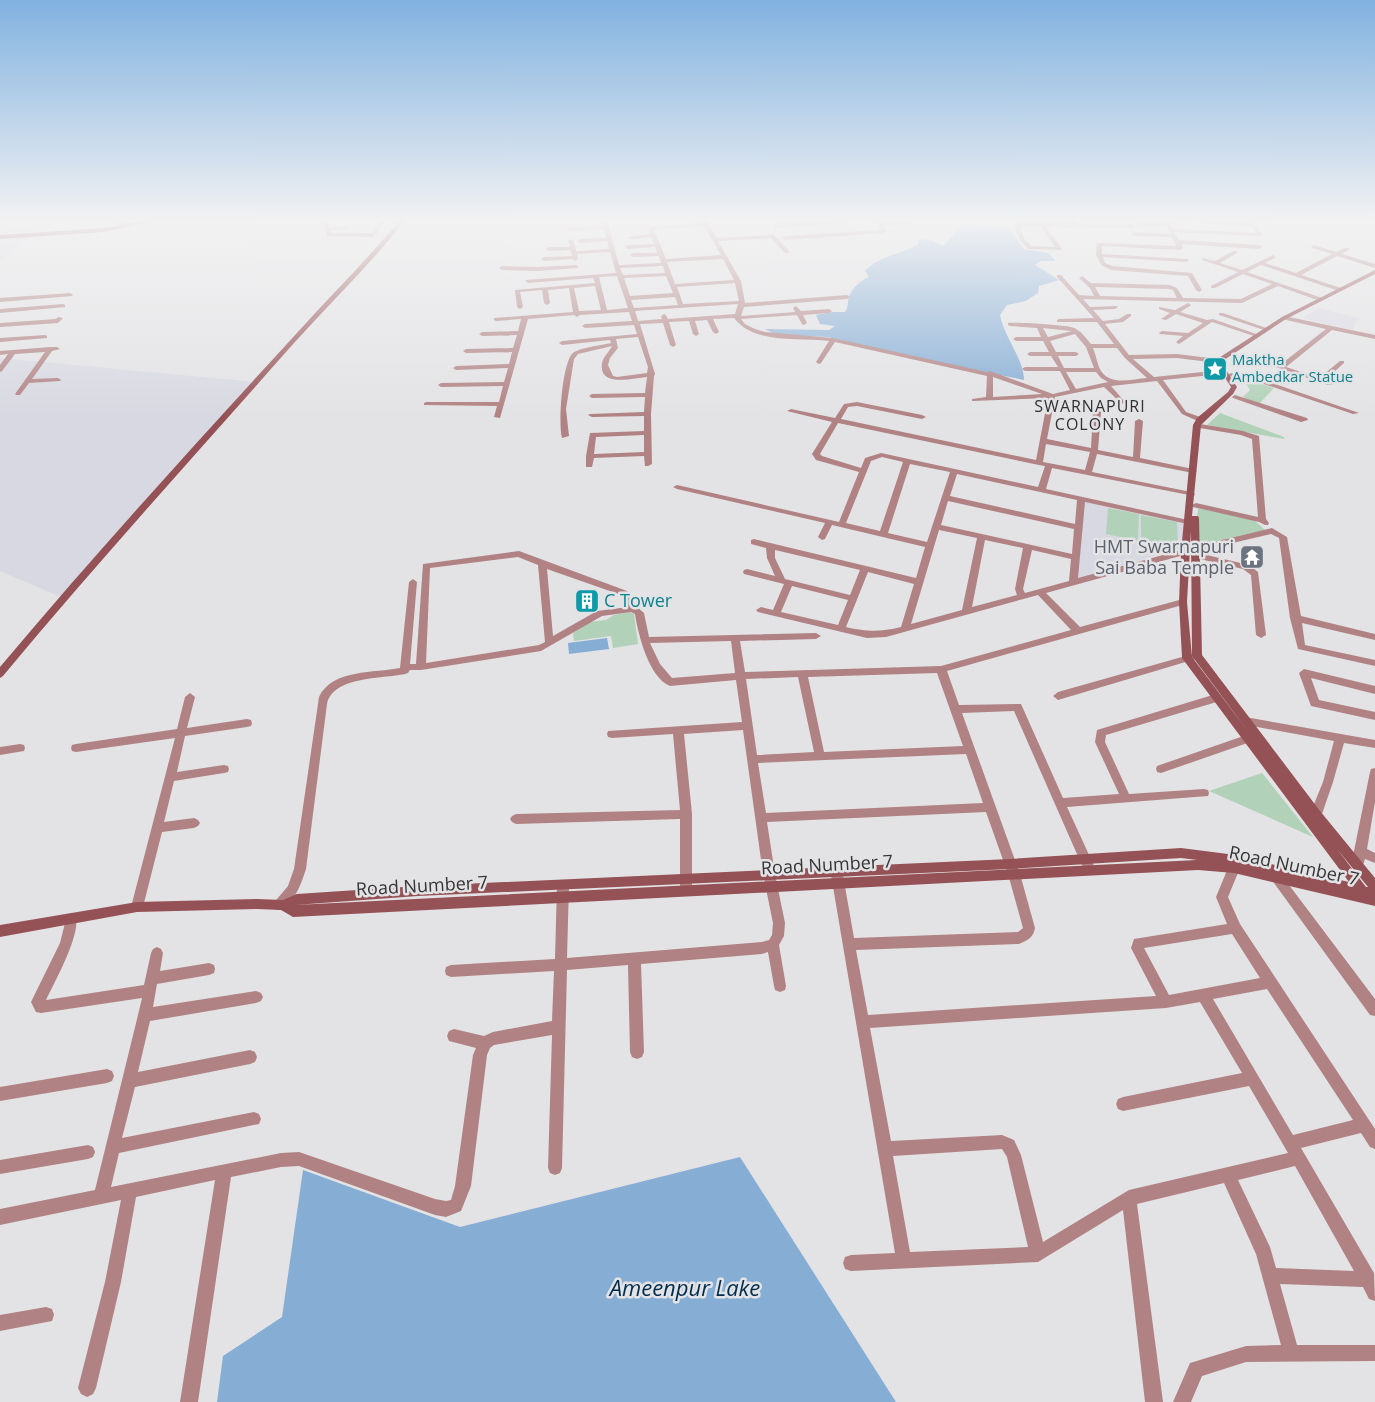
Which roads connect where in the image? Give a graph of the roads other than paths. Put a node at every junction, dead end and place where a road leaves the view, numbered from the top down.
1 (345, 285) edge
2 (578, 285) edge
3 (597, 285) edge
4 (623, 285) edge
5 (680, 285) edge
6 (740, 285) edge
7 (1068, 285) edge
8 (1196, 285) edge
9 (1216, 285) edge
10 (1275, 285) edge
11 (1282, 285) edge
12 (1328, 285) edge
13 (1347, 285) edge
14 (571, 286) junction
15 (673, 286) joint
16 (1090, 286) joint
17 (1213, 287) dead end
18 (545, 288) junction
19 (1339, 289) junction
20 (1198, 290) dead end
21 (70, 295) dead end
22 (677, 295) junction
23 (847, 297) dead end
24 (1078, 297) junction
25 (628, 298) junction
26 (1098, 298) junction
27 (1181, 299) junction
28 (1320, 299) junction
29 (0, 300) edge
30 (791, 301) junction
31 (547, 303) dead end
32 (742, 303) junction
33 (1188, 305) dead end
34 (63, 306) dead end
35 (681, 306) junction
36 (520, 307) dead end
37 (1115, 307) dead end
38 (662, 308) junction
39 (1161, 308) dead end
40 (1088, 309) junction
41 (1229, 310) dead end
42 (0, 311) edge
43 (633, 311) junction
44 (829, 311) dead end
45 (605, 312) junction
46 (1175, 312) junction
47 (798, 313) junction
48 (577, 314) junction
49 (1221, 314) junction
50 (1129, 315) dead end
51 (738, 317) junction
52 (525, 318) junction
53 (709, 318) junction
54 (1284, 318) junction
55 (496, 319) dead end
56 (691, 319) junction
57 (1018, 319) dead end
58 (1164, 319) dead end
59 (59, 320) dead end
60 (666, 321) junction
61 (1209, 321) junction
62 (1099, 322) junction
63 (635, 323) junction
64 (804, 323) dead end
65 (1010, 324) dead end
66 (2, 325) edge
67 (1038, 325) junction
68 (585, 326) dead end
69 (1331, 328) junction
70 (1266, 329) junction
71 (716, 332) dead end
72 (1077, 332) junction
73 (520, 333) junction
74 (1162, 333) dead end
75 (482, 334) dead end
76 (696, 334) dead end
77 (640, 335) junction
78 (1190, 335) junction
79 (1256, 335) junction
80 (45, 337) dead end
81 (1375, 337) edge
82 (1016, 339) dead end
83 (0, 340) edge
84 (833, 340) junction
85 (1045, 340) junction
86 (613, 341) junction
87 (1179, 342) dead end
88 (562, 343) dead end
89 (672, 345) dead end
90 (1089, 346) junction
91 (1118, 346) junction
92 (516, 350) junction
93 (466, 351) dead end
94 (12, 352) junction
95 (0, 353) edge
96 (1030, 354) dead end
97 (1054, 354) junction
98 (1076, 354) dead end
99 (1127, 357) junction
100 (819, 362) dead end
101 (1342, 362) dead end
102 (1270, 364) dead end
103 (512, 366) junction
104 (456, 368) dead end
105 (1281, 368) junction
106 (1025, 369) dead end
107 (1061, 369) junction
108 (1223, 369) junction
109 (0, 370) edge
110 (1096, 370) junction
111 (990, 373) junction
112 (652, 374) junction
113 (1154, 378) junction
114 (58, 380) dead end
115 (1288, 380) junction
116 (1321, 380) junction
117 (27, 381) junction
118 (1115, 383) junction
119 (507, 384) junction
120 (1330, 384) dead end
121 (1106, 385) junction
122 (441, 386) dead end
123 (1074, 392) junction
124 (18, 394) dead end
125 (648, 395) junction
126 (592, 396) dead end
127 (1052, 396) junction
128 (1235, 397) junction
129 (989, 399) junction
130 (974, 400) dead end
131 (1122, 402) dead end
132 (426, 404) dead end
133 (501, 404) junction
134 (791, 411) dead end
135 (1098, 412) dead end
136 (1355, 413) dead end
137 (647, 414) junction
138 (592, 415) dead end
139 (498, 417) dead end
140 (922, 417) dead end
141 (836, 420) junction
142 (1304, 420) dead end
143 (1139, 421) dead end
144 (1200, 424) junction
145 (647, 433) junction
146 (565, 436) dead end
147 (1044, 441) junction
148 (1094, 451) junction
149 (648, 454) junction
150 (590, 456) junction
151 (1136, 460) junction
152 (907, 461) junction
153 (1040, 463) junction
154 (648, 464) dead end
155 (1048, 464) junction
156 (589, 465) dead end
157 (864, 470) junction
158 (1193, 471) junction
159 (954, 472) junction
160 (1088, 473) junction
161 (677, 487) dead end
162 (1041, 491) junction
163 (1191, 494) junction
164 (946, 498) junction
165 (1081, 500) junction
166 (1196, 505) junction
167 (1262, 520) junction
168 (830, 522) junction
169 (1188, 522) junction
170 (842, 524) junction
171 (936, 527) junction
172 (1078, 527) junction
173 (1272, 531) junction
174 (883, 534) junction
175 (981, 536) junction
176 (822, 537) dead end
177 (754, 542) dead end
178 (930, 545) junction
179 (770, 546) junction
180 (1028, 547) junction
181 (1191, 553) junction
182 (1075, 557) junction
183 (542, 564) junction
184 (865, 569) junction
185 (748, 572) dead end
186 (413, 582) dead end
187 (785, 582) junction
188 (919, 582) junction
189 (1073, 584) junction
190 (1041, 593) junction
191 (852, 598) junction
192 (1022, 598) junction
193 (1183, 602) junction
194 (633, 609) junction
195 (761, 610) dead end
196 (966, 613) junction
197 (776, 614) junction
198 (1294, 618) junction
199 (840, 629) junction
200 (905, 630) junction
201 (1078, 631) junction
202 (1261, 635) dead end
203 (816, 636) dead end
204 (1375, 637) edge
205 (736, 638) junction
206 (651, 640) dead end
207 (550, 641) junction
208 (1192, 657) junction
209 (1375, 664) edge
210 (406, 667) junction
211 (422, 667) junction
212 (941, 668) junction
213 (0, 674) edge
214 (802, 674) junction
215 (740, 676) junction
216 (1375, 690) edge
217 (1058, 696) dead end
218 (190, 697) dead end
219 (1216, 698) junction
220 (955, 709) junction
221 (1375, 716) edge
222 (1245, 721) junction
223 (247, 723) dead end
224 (747, 726) junction
225 (678, 730) junction
226 (181, 732) junction
227 (612, 734) dead end
228 (1252, 736) junction
229 (1340, 738) junction
230 (1375, 744) edge
231 (20, 748) dead end
232 (76, 748) dead end
233 (970, 750) junction
234 (0, 751) edge
235 (820, 756) junction
236 (754, 760) junction
237 (224, 769) dead end
238 (1161, 769) dead end
239 (1375, 772) edge
240 (170, 777) junction
241 (1204, 793) dead end
242 (1126, 798) junction
243 (1059, 803) junction
244 (990, 807) junction
245 (686, 814) junction
246 (1316, 814) junction
247 (762, 818) junction
248 (516, 819) dead end
249 (194, 823) dead end
250 (157, 828) junction
251 (1360, 850) junction
252 (1375, 858) edge
253 (1233, 864) junction
254 (1358, 864) junction
255 (1088, 865) junction
256 (1012, 869) junction
257 (1277, 874) junction
258 (837, 877) junction
259 (770, 880) junction
260 (686, 884) junction
261 (1375, 887) edge
262 (562, 891) junction
263 (1372, 899) edge
264 (280, 905) junction
265 (137, 907) junction
266 (71, 919) junction
267 (1235, 928) junction
268 (0, 931) edge
269 (773, 944) junction
270 (849, 944) junction
271 (157, 953) dead end
272 (634, 959) junction
273 (559, 965) junction
274 (209, 969) dead end
275 (451, 972) dead end
276 (1271, 982) junction
277 (151, 984) junction
278 (780, 986) dead end
279 (1204, 996) junction
280 (256, 997) dead end
281 (1166, 1002) junction
282 (1375, 1010) edge
283 (145, 1015) junction
284 (862, 1022) junction
285 (558, 1027) junction
286 (454, 1036) dead end
287 (485, 1043) junction
288 (637, 1052) dead end
289 (250, 1057) dead end
290 (107, 1076) dead end
291 (1252, 1078) junction
292 (129, 1081) junction
293 (0, 1094) edge
294 (1123, 1104) dead end
295 (254, 1119) dead end
296 (1363, 1125) junction
297 (1375, 1142) edge
298 (1290, 1143) junction
299 (112, 1147) junction
300 (886, 1149) junction
301 (88, 1152) dead end
302 (1299, 1158) junction
303 (0, 1167) edge
304 (555, 1168) dead end
305 (224, 1171) junction
306 (1228, 1175) junction
307 (130, 1190) junction
308 (101, 1196) junction
309 (1129, 1198) junction
310 (0, 1217) edge
311 (1038, 1254) junction
312 (904, 1260) junction
313 (851, 1263) dead end
314 (1270, 1276) junction
315 (1371, 1286) edge
316 (46, 1315) dead end
317 (0, 1323) edge
318 (1291, 1353) junction
319 (1375, 1353) edge
320 (86, 1388) dead end
321 (189, 1402) edge
322 (1154, 1402) edge
323 (1182, 1402) edge

1 - 213 street
2 - 14 street
3 - 45 street
4 - 25 street
5 - 15 street
6 - 32 street
7 - 24 street
8 - 20 street
9 - 17 street
10 - 27 street
11 - 28 street
12 - 19 street
13 - 19 street
14 - 18 street
14 - 48 street
15 - 22 street
16 - 26 street
16 - 27 street
18 - 31 street
18 - 36 street
19 - 28 street
21 - 29 street
22 - 25 street
22 - 35 street
23 - 30 street
24 - 26 street
24 - 40 street
25 - 43 street
26 - 27 street
28 - 54 street
30 - 32 street
30 - 47 street
32 - 35 street
32 - 51 street
33 - 46 street
34 - 42 street
35 - 38 street
37 - 40 street
38 - 43 street
38 - 60 street
39 - 46 street
40 - 62 street
41 - 49 street
43 - 45 street
43 - 63 street
44 - 47 street
45 - 48 street
46 - 58 street
46 - 61 street
47 - 51 street
47 - 64 street
48 - 52 street
49 - 61 street
49 - 70 street
50 - 62 street
51 - 53 street
51 - 84 street
52 - 55 street
52 - 73 street
53 - 56 street
53 - 71 street
54 - 69 street
54 - 70 street
56 - 60 street
56 - 76 street
57 - 62 street
59 - 66 street
60 - 63 street
60 - 89 street
61 - 78 street
61 - 79 street
62 - 91 street
63 - 68 street
63 - 77 street
65 - 67 street
67 - 72 street
67 - 85 street
69 - 81 street
69 - 105 street
70 - 79 street
72 - 85 street
72 - 90 street
73 - 75 street
73 - 92 street
74 - 78 street
77 - 86 street
77 - 112 street
78 - 87 street
79 - 108 street
80 - 83 street
82 - 85 street
84 - 100 street
84 - 111 street
85 - 97 street
86 - 88 street
86 - 112 street
86 - 146 street
90 - 91 street
90 - 110 street
91 - 99 street
92 - 93 street
92 - 103 street
94 - 95 street
94 - 109 street
94 - 117 street
96 - 97 street
97 - 98 street
97 - 107 street
99 - 108 street
99 - 113 street
101 - 116 street
102 - 105 street
103 - 104 street
103 - 119 street
105 - 115 street
106 - 107 street
107 - 110 street
107 - 123 street
108 - 113 street
108 - 115 street
108 - 128 street
108 - 144 street
110 - 118 street
111 - 127 street
111 - 129 street
112 - 125 street
113 - 118 street
113 - 144 street
114 - 117 street
115 - 116 street
115 - 136 street
116 - 120 street
117 - 124 street
118 - 121 street
119 - 122 street
119 - 133 street
121 - 123 street
121 - 131 street
123 - 127 street
125 - 126 street
125 - 137 street
127 - 129 street
127 - 147 street
128 - 142 street
128 - 144 street
129 - 130 street
132 - 133 street
133 - 139 street
134 - 141 street
135 - 148 street
137 - 138 street
137 - 145 street
140 - 141 street
141 - 153 street
141 - 157 street
143 - 151 street
144 - 158 street
144 - 166 street
144 - 167 street
145 - 149 street
145 - 150 street
147 - 148 street
147 - 153 street
148 - 151 street
148 - 160 street
149 - 150 street
149 - 154 street
150 - 156 street
151 - 158 street
152 - 157 street
152 - 159 street
152 - 174 street
153 - 155 street
155 - 160 street
155 - 162 street
157 - 170 street
158 - 163 street
159 - 162 street
159 - 164 street
160 - 163 street
161 - 168 street
162 - 165 street
163 - 169 street
164 - 171 street
164 - 172 street
165 - 169 street
165 - 172 street
166 - 167 street
166 - 181 street
167 - 173 street
168 - 170 street
168 - 176 street
169 - 181 street
170 - 174 street
171 - 175 street
171 - 178 street
172 - 182 street
173 - 181 street
173 - 198 street
174 - 178 street
175 - 180 street
175 - 196 street
177 - 179 street
178 - 188 street
179 - 184 street
179 - 187 street
180 - 182 street
180 - 192 street
181 - 189 street
181 - 193 street
181 - 202 street
181 - 208 street
182 - 189 street
183 - 194 street
183 - 207 street
183 - 211 street
184 - 188 street
184 - 191 street
185 - 187 street
186 - 210 street
187 - 191 street
187 - 197 street
188 - 200 street
189 - 190 street
190 - 192 street
190 - 201 street
191 - 199 street
192 - 196 street
193 - 201 street
193 - 208 street
194 - 207 street
194 - 215 street
195 - 197 street
196 - 200 street
197 - 199 street
198 - 204 street
198 - 209 street
199 - 200 street
201 - 212 street
203 - 205 street
205 - 206 street
205 - 215 street
207 - 211 street
208 - 217 street
208 - 219 street
208 - 222 street
210 - 211 street
210 - 264 street
212 - 214 street
212 - 220 street
214 - 215 street
214 - 235 street
215 - 224 street
216 - 221 street
218 - 226 street
219 - 228 street
219 - 242 street
220 - 233 street
220 - 243 street
222 - 228 street
222 - 229 street
223 - 226 street
224 - 225 street
224 - 236 street
225 - 227 street
225 - 245 street
226 - 232 street
226 - 240 street
228 - 238 street
228 - 246 street
228 - 263 street
229 - 230 street
229 - 246 street
231 - 234 street
233 - 235 street
233 - 244 street
235 - 236 street
236 - 247 street
237 - 240 street
239 - 251 street
240 - 250 street
241 - 242 street
242 - 243 street
243 - 255 street
244 - 247 street
244 - 256 street
245 - 248 street
245 - 260 street
246 - 254 street
247 - 259 street
249 - 250 street
250 - 265 street
251 - 252 street
251 - 254 street
253 - 255 street, Road Number 7
253 - 257 street, Road Number 7
253 - 267 street
254 - 261 street
255 - 256 street, Road Number 7
256 - 258 street, Road Number 7
256 - 270 street
257 - 263 street, Road Number 7
257 - 282 street
258 - 259 street, Road Number 7
258 - 270 street
259 - 260 street, Road Number 7
259 - 269 street
260 - 262 street, Road Number 7
262 - 264 street, Road Number 7
262 - 273 street
264 - 265 street, Road Number 7
265 - 266 street, Road Number 7
266 - 268 street, Road Number 7
266 - 277 street
267 - 276 street
267 - 281 street
269 - 272 street
269 - 278 street
270 - 284 street
271 - 277 street
272 - 273 street
272 - 288 street
273 - 275 street
273 - 285 street
274 - 277 street
276 - 279 street
276 - 296 street
277 - 283 street
279 - 281 street
279 - 291 street
280 - 283 street
281 - 284 street
283 - 292 street
284 - 300 street
285 - 287 street
285 - 304 street
286 - 287 street
287 - 305 street
289 - 292 street
290 - 293 street
291 - 294 street
291 - 298 street
292 - 299 street
295 - 299 street
296 - 297 street
296 - 298 street
298 - 302 street
299 - 308 street
300 - 311 street
300 - 312 street
301 - 303 street
302 - 306 street
302 - 315 street
305 - 307 street
305 - 321 street
306 - 309 street
306 - 314 street
307 - 308 street
307 - 320 street
308 - 310 street
309 - 311 street
309 - 322 street
311 - 312 street
312 - 313 street
314 - 315 street
314 - 318 street
316 - 317 street
318 - 319 street
318 - 323 street

